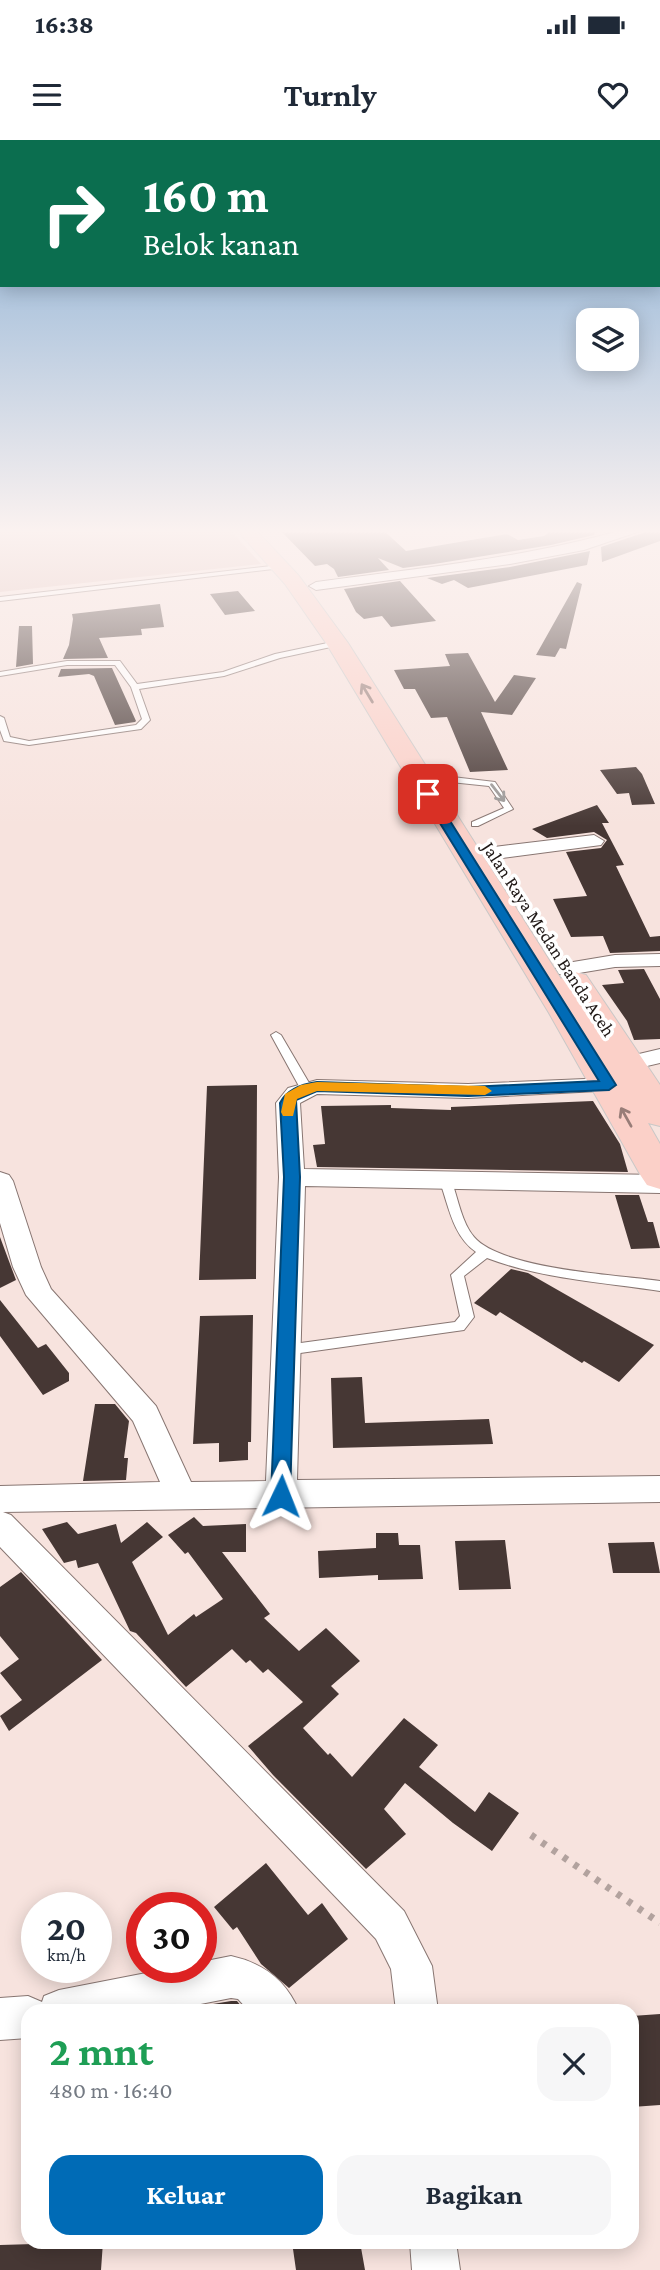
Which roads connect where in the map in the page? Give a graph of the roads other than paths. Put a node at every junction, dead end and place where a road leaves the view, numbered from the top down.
1 (325, 627) edge
2 (346, 627) edge
3 (337, 643) junction
4 (0, 674) edge
5 (135, 687) junction
6 (0, 718) edge
7 (403, 735) junction
8 (444, 779) junction
9 (475, 824) junction
10 (594, 841) dead end
11 (494, 853) junction
12 (511, 904) junction
13 (660, 960) edge
14 (567, 969) junction
15 (276, 1035) dead end
16 (660, 1056) edge
17 (630, 1063) junction
18 (609, 1085) junction
19 (306, 1088) junction
20 (660, 1115) edge
21 (660, 1176) edge
22 (292, 1177) junction
23 (0, 1181) edge
24 (446, 1182) junction
25 (660, 1184) edge
26 (484, 1253) junction
27 (660, 1286) edge
28 (286, 1350) junction
29 (660, 1489) edge
30 (181, 1494) junction
31 (281, 1496) junction
32 (0, 1500) edge
33 (0, 1525) edge
34 (94, 2004) edge
35 (271, 2004) edge
36 (416, 2004) edge
37 (21, 2018) edge
38 (0, 2019) edge
39 (434, 2249) edge
40 (436, 2270) edge

1 - 3 highway, Jalan Raya Medan Banda Aceh
2 - 7 highway, Jalan Raya Medan Banda Aceh
3 - 5 lane
7 -> 3 highway, Jalan Raya Medan Banda Aceh
4 - 5 lane
5 - 6 lane
7 - 8 highway, Jalan Raya Medan Banda Aceh
7 - 12 highway, Jalan Raya Medan Banda Aceh
8 - 9 highway, Jalan Raya Medan Banda Aceh
8 -> 9 lane
9 - 11 highway, Jalan Raya Medan Banda Aceh
10 - 11 street
11 - 12 highway, Jalan Raya Medan Banda Aceh
12 - 14 highway, Jalan Raya Medan Banda Aceh
12 - 18 highway, Jalan Raya Medan Banda Aceh
13 - 14 street
14 - 17 highway, Jalan Raya Medan Banda Aceh
15 - 19 lane
16 - 17 street
17 - 20 highway, Jalan Raya Medan Banda Aceh
18 - 19 street
21 -> 18 highway, Jalan Raya Medan Banda Aceh
19 - 22 street
22 - 24 street
22 - 28 street
23 - 30 street
24 - 25 street
24 - 26 lane
26 - 27 lane
26 - 28 lane
28 - 31 street
29 - 31 street
30 - 31 street
30 - 32 street
33 - 36 street
34 - 35 street
37 - 38 street
39 - 40 street

